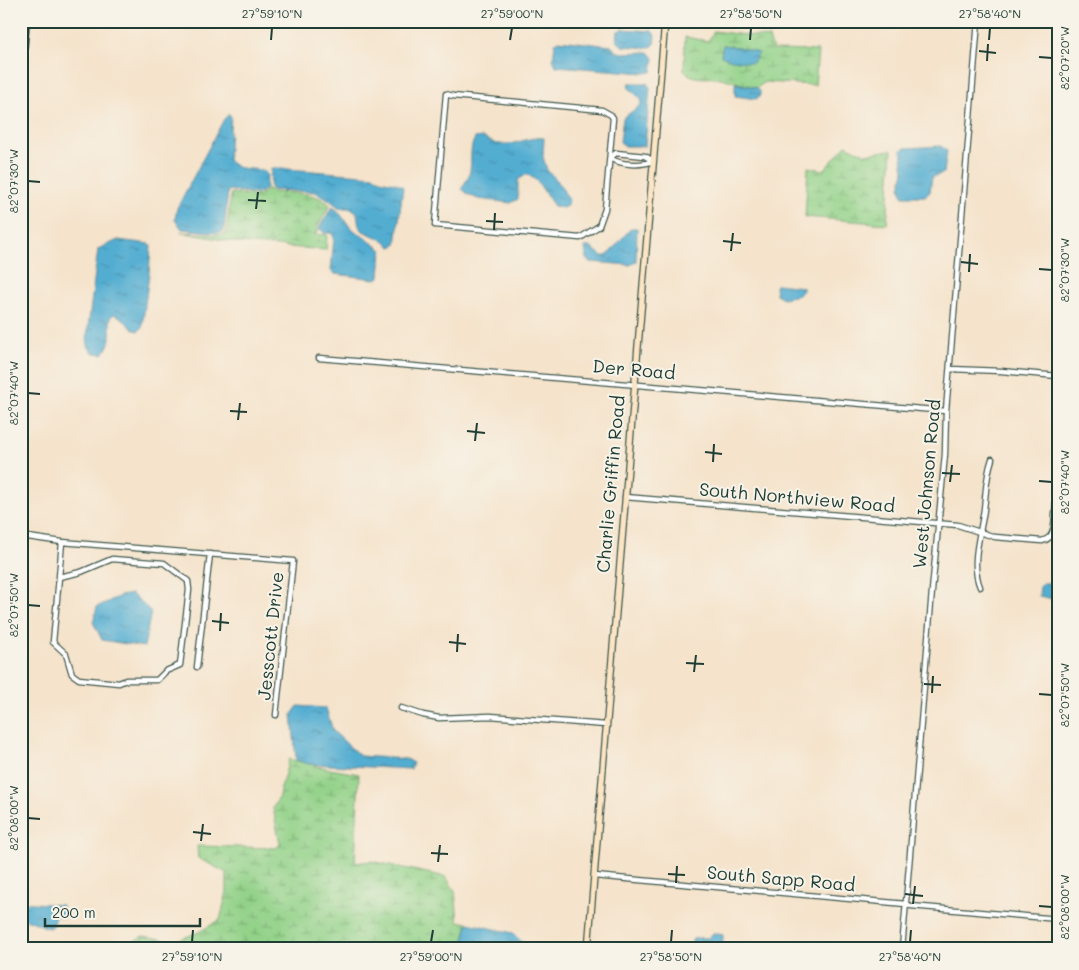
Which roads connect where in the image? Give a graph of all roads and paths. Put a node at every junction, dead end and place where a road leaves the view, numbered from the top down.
1 (26, 21) edge
2 (664, 21) edge
3 (978, 21) edge
4 (21, 74) edge
5 (610, 158) junction
6 (653, 160) junction
7 (319, 358) dead end
8 (950, 369) junction
9 (1058, 376) edge
10 (634, 384) junction
11 (946, 411) junction
12 (992, 459) dead end
13 (1058, 475) edge
14 (1057, 489) edge
15 (625, 497) junction
16 (939, 524) junction
17 (979, 532) junction
18 (21, 536) edge
19 (62, 542) junction
20 (210, 554) junction
21 (59, 577) junction
22 (980, 587) dead end
23 (197, 667) dead end
24 (401, 708) dead end
25 (276, 715) dead end
26 (606, 725) junction
27 (594, 876) junction
28 (906, 904) junction
29 (1058, 919) edge
30 (588, 949) edge
31 (902, 949) edge

1 - 4 main road
2 - 6 street, Charlie Griffin Road
3 - 8 street, West Johnson Road
5 - 5 street
5 - 6 street
5 - 6 street
6 - 10 street, Charlie Griffin Road
7 - 10 street, Der Road
8 - 9 street
8 - 11 street, West Johnson Road
10 - 11 street, Der Road
10 - 15 street, Charlie Griffin Road
11 - 16 street, West Johnson Road
12 - 17 street
13 - 14 street, South Northview Road
14 - 17 street, South Northview Road
15 - 16 street, South Northview Road
15 - 26 street, Charlie Griffin Road
16 - 17 street, South Northview Road
16 - 28 street, West Johnson Road
17 - 22 street
18 - 19 street
19 - 20 street
19 - 21 street
20 - 23 street
20 - 25 street, Jesscott Drive
21 - 21 street
24 - 26 street
26 - 27 street, Charlie Griffin Road
27 - 28 street, South Sapp Road
27 - 30 street, Charlie Griffin Road
28 - 29 street, South Sapp Road
28 - 31 street, West Johnson Road

